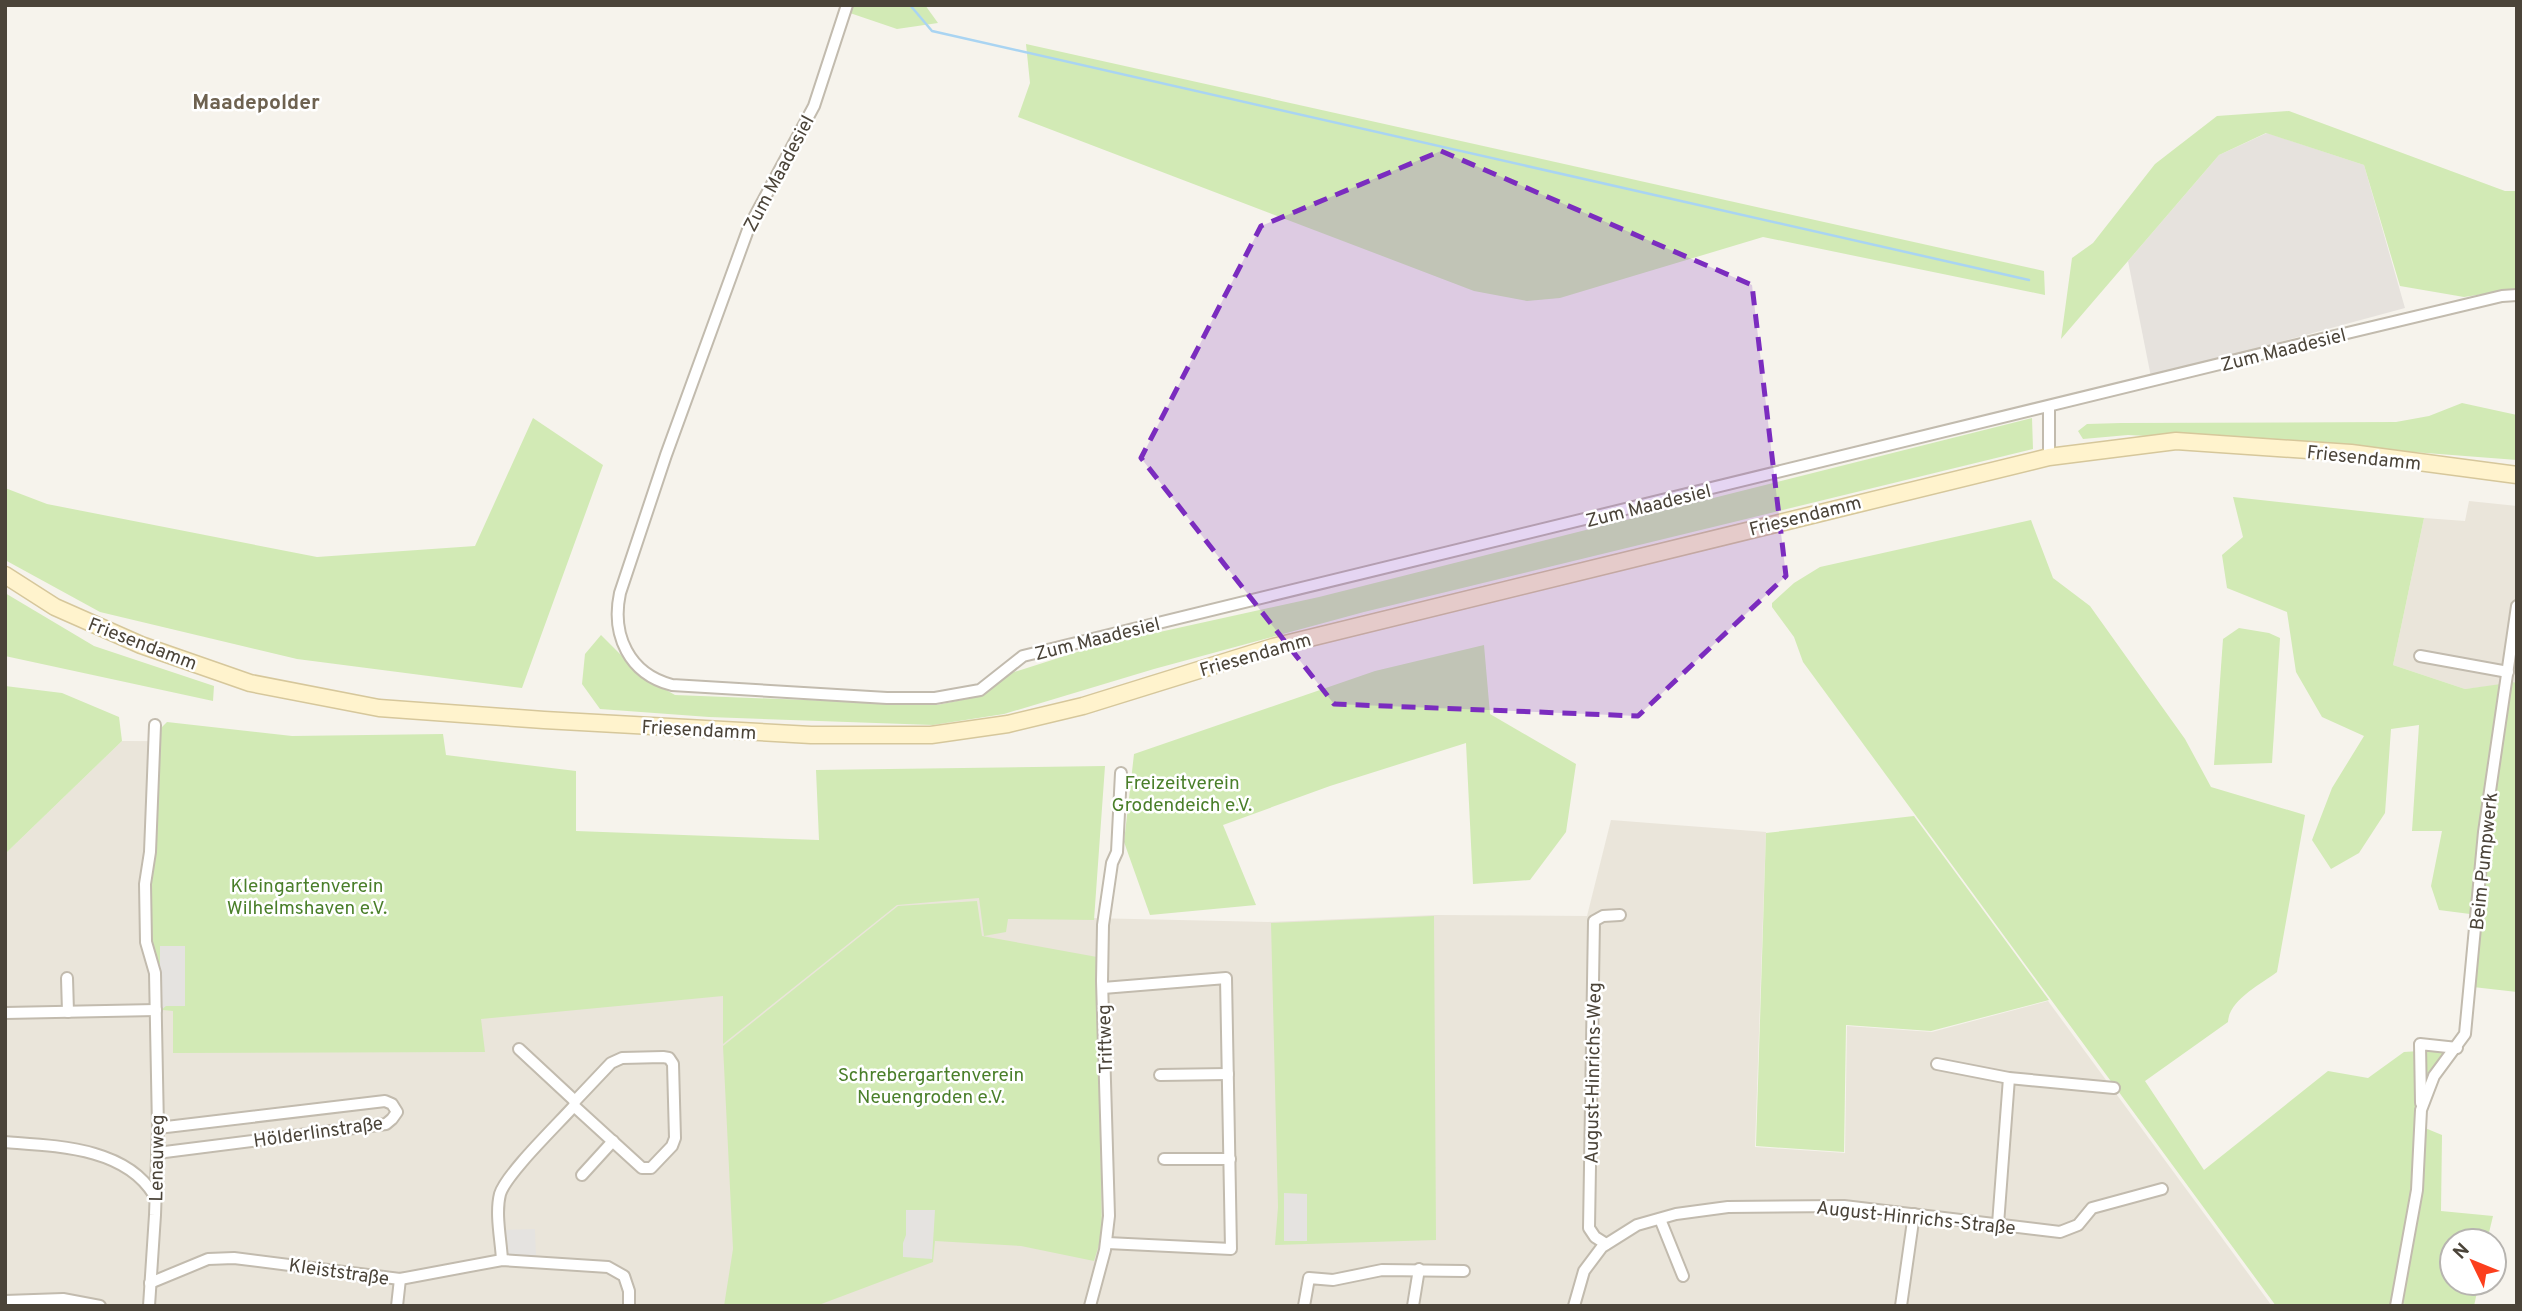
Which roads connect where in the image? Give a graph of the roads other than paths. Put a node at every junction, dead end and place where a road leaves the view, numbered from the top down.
1 (847, 5) edge
2 (2517, 295) edge
3 (2049, 407) junction
4 (2049, 457) junction
5 (2517, 475) edge
6 (5, 575) edge
7 (2517, 606) edge
8 (2420, 656) dead end
9 (2508, 672) junction
10 (155, 725) dead end
11 (1121, 772) dead end
12 (1620, 915) dead end
13 (67, 978) dead end
14 (1103, 988) junction
15 (156, 1010) junction
16 (68, 1012) junction
17 (5, 1013) edge
18 (2456, 1048) junction
19 (519, 1049) dead end
20 (1937, 1064) dead end
21 (1228, 1074) junction
22 (1160, 1075) dead end
23 (2009, 1077) junction
24 (2113, 1088) dead end
25 (574, 1104) junction
26 (2421, 1110) junction
27 (158, 1128) junction
28 (613, 1141) junction
29 (5, 1142) edge
30 (156, 1158) junction
31 (1164, 1158) dead end
32 (1230, 1159) junction
33 (124, 1164) junction
34 (582, 1175) dead end
35 (2162, 1189) dead end
36 (156, 1198) junction
37 (1914, 1214) junction
38 (1660, 1219) junction
39 (1998, 1224) junction
40 (1107, 1242) junction
41 (1606, 1244) junction
42 (502, 1260) junction
43 (1419, 1269) junction
44 (1464, 1271) dead end
45 (1683, 1276) dead end
46 (400, 1279) junction
47 (150, 1283) junction
48 (5, 1301) edge
49 (100, 1306) edge
50 (149, 1306) edge
51 (397, 1306) edge
52 (629, 1306) edge
53 (1090, 1306) edge
54 (1304, 1306) edge
55 (1413, 1306) edge
56 (1574, 1306) edge
57 (1901, 1306) edge
58 (2396, 1306) edge

1 - 3 street, Zum Maadesiel
2 - 3 street, Zum Maadesiel
3 - 4 street
4 - 5 main road, Friesendamm
4 - 6 main road, Friesendamm
7 - 9 street, Beim Pumpwerk
8 - 9 street
9 - 18 street, Beim Pumpwerk
10 - 15 street, Lenauweg
11 - 14 street, Triftweg
12 - 41 street, August-Hinrichs-Weg
13 - 16 street
14 - 21 street
14 - 40 street, Triftweg
15 - 16 street
15 - 27 street, Lenauweg
16 - 17 street
18 - 26 street, Beim Pumpwerk
18 - 26 street, Beim Pumpwerk
19 - 25 street
20 - 23 street
21 - 22 street
21 - 32 street
23 - 24 street
23 - 39 street
25 - 28 street
25 - 28 street
25 - 42 street
26 - 58 street, Beim Pumpwerk
27 - 30 street, Lenauweg
27 - 30 street, Hölderlinstraße
28 - 34 street
29 - 33 street
30 - 33 street
30 - 36 street, Lenauweg
31 - 32 street
32 - 40 street
33 - 36 street
35 - 39 street, August-Hinrichs-Straße
36 - 47 street, Lenauweg
37 - 38 street, August-Hinrichs-Straße
37 - 39 street, August-Hinrichs-Straße
37 - 57 street
38 - 41 street, August-Hinrichs-Straße
38 - 45 street
40 - 53 street, Triftweg
41 - 56 street, August-Hinrichs-Straße
42 - 46 street, Kleiststraße
42 - 52 street, Kleiststraße
43 - 44 street
43 - 54 street
43 - 55 street
46 - 47 street, Kleiststraße
46 - 51 street
47 - 50 street, Lenauweg
48 - 49 street

